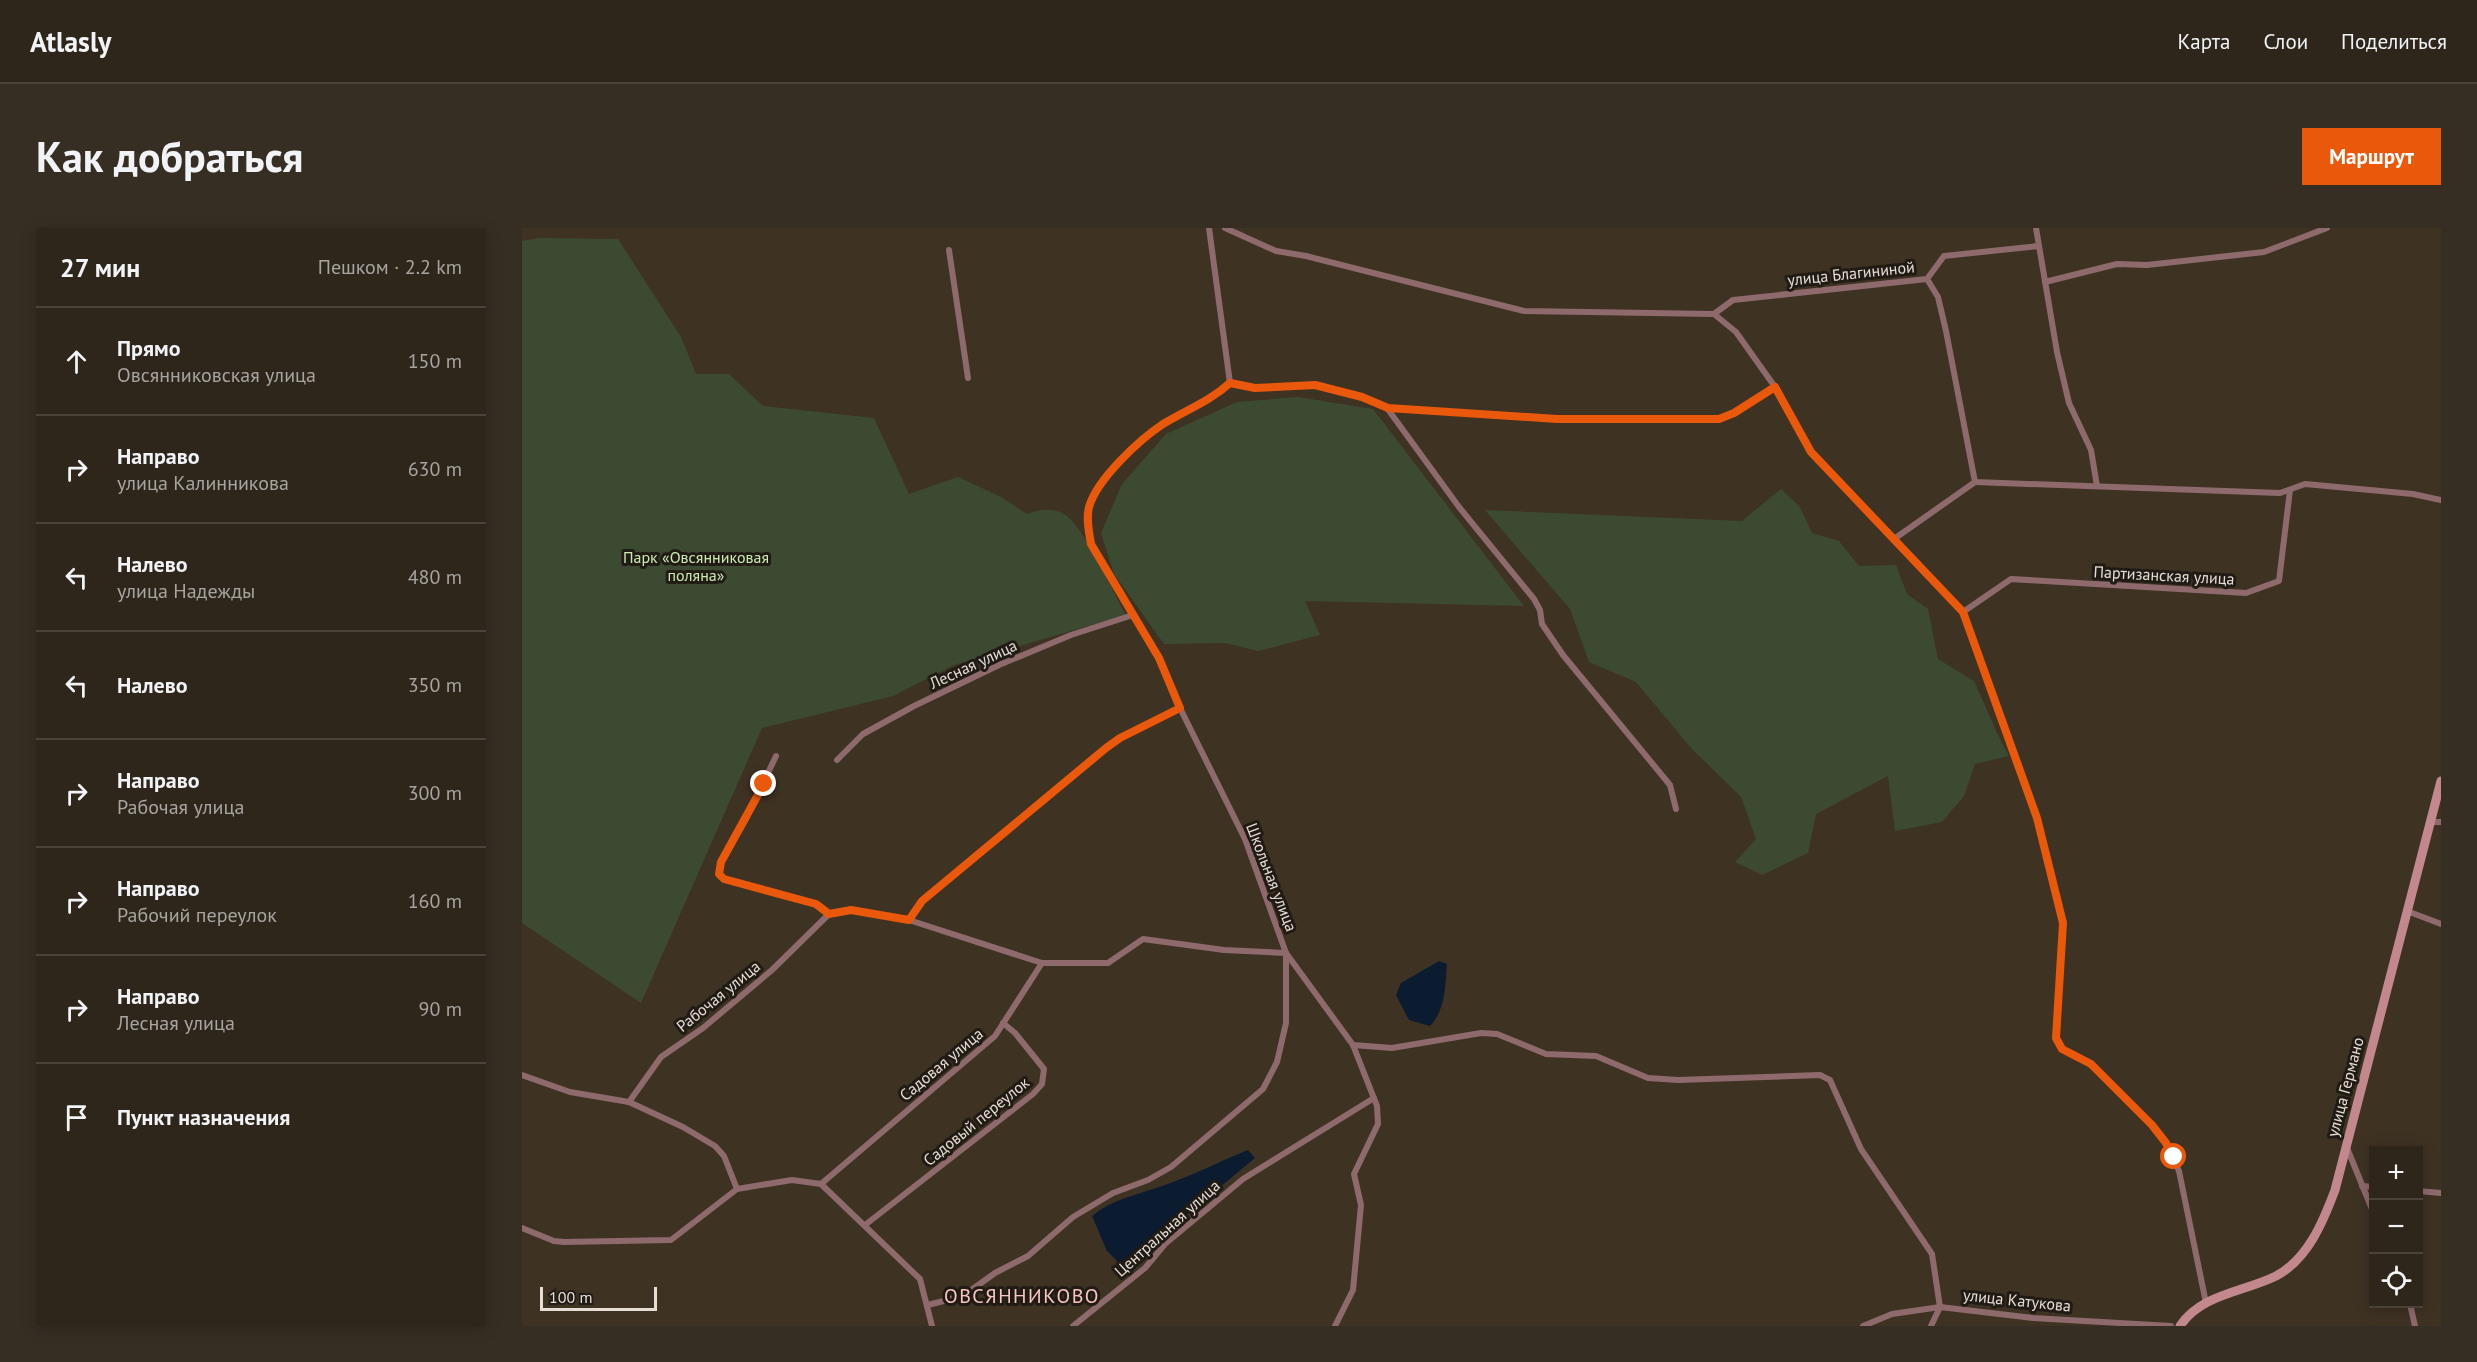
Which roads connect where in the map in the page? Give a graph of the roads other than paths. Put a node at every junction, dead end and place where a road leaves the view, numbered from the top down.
1 (1209, 228) edge
2 (1225, 228) edge
3 (2036, 228) edge
4 (2326, 228) edge
5 (2038, 246) junction
6 (949, 250) dead end
7 (1927, 279) junction
8 (2044, 282) junction
9 (1714, 314) junction
10 (968, 378) dead end
11 (1230, 383) junction
12 (1775, 387) junction
13 (1388, 408) junction
14 (1976, 482) junction
15 (2097, 486) junction
16 (2290, 490) junction
17 (2441, 500) edge
18 (1894, 539) junction
19 (1963, 612) junction
20 (1133, 615) junction
21 (1180, 708) junction
22 (776, 756) dead end
23 (837, 760) dead end
24 (2441, 782) edge
25 (1676, 809) dead end
26 (2430, 822) junction
27 (2441, 822) edge
28 (2407, 911) junction
29 (829, 914) junction
30 (909, 920) junction
31 (2441, 924) edge
32 (1286, 953) junction
33 (1042, 963) junction
34 (1003, 1023) junction
35 (1353, 1045) junction
36 (522, 1075) edge
37 (1374, 1098) junction
38 (629, 1102) junction
39 (2346, 1145) junction
40 (821, 1184) junction
41 (2362, 1186) junction
42 (2369, 1187) edge
43 (737, 1189) junction
44 (2423, 1191) edge
45 (2441, 1193) edge
46 (2369, 1204) edge
47 (865, 1225) junction
48 (522, 1228) edge
49 (2206, 1303) junction
50 (928, 1305) junction
51 (1940, 1307) junction
52 (2411, 1308) edge
53 (932, 1326) edge
54 (1073, 1326) edge
55 (1335, 1326) edge
56 (1863, 1326) edge
57 (1931, 1326) edge
58 (2170, 1326) edge
59 (2180, 1326) edge
60 (2415, 1326) edge

1 - 11 street
2 - 9 street
3 - 5 street
4 - 8 street
5 - 7 street
5 - 8 street
6 - 10 street
7 - 9 street, улица Благининой
7 - 14 street, улица Благининой
8 - 15 street
9 - 12 street
11 - 13 street
11 - 20 street, Школьная улица
12 - 13 street
12 - 18 street
13 - 25 street
14 - 15 street
14 - 18 street
15 - 16 street
16 - 17 street
16 - 19 street, Партизанская улица
18 - 19 street
19 - 49 street
20 - 21 street, Школьная улица
20 - 23 street, Лесная улица
21 - 30 street
21 - 32 street, Школьная улица
22 - 29 street
24 - 26 main road, улица Германо
26 - 27 street
26 - 28 main road, улица Германо
28 - 31 street
28 - 39 main road, улица Германо
29 - 30 street
29 - 38 street, Рабочая улица
30 - 33 street
32 - 33 street
32 - 35 street, Школьная улица
32 - 50 street
33 - 34 street, Садовая улица
34 - 40 street, Садовая улица
34 - 47 street, Садовый переулок
35 - 37 street, Школьная улица
35 - 51 street
36 - 38 street
37 - 54 street, Центральная улица
37 - 55 street, Школьная улица
38 - 43 street
39 - 41 street
39 - 49 main road, улица Германо
40 - 43 street
40 - 47 street
41 - 42 street
41 - 46 street
43 - 48 street
44 - 45 street
47 - 50 street
49 - 59 main road, улица Германо
50 - 53 street
51 - 56 street, улица Катукова
51 - 57 street
51 - 58 street, улица Катукова
52 - 60 street

